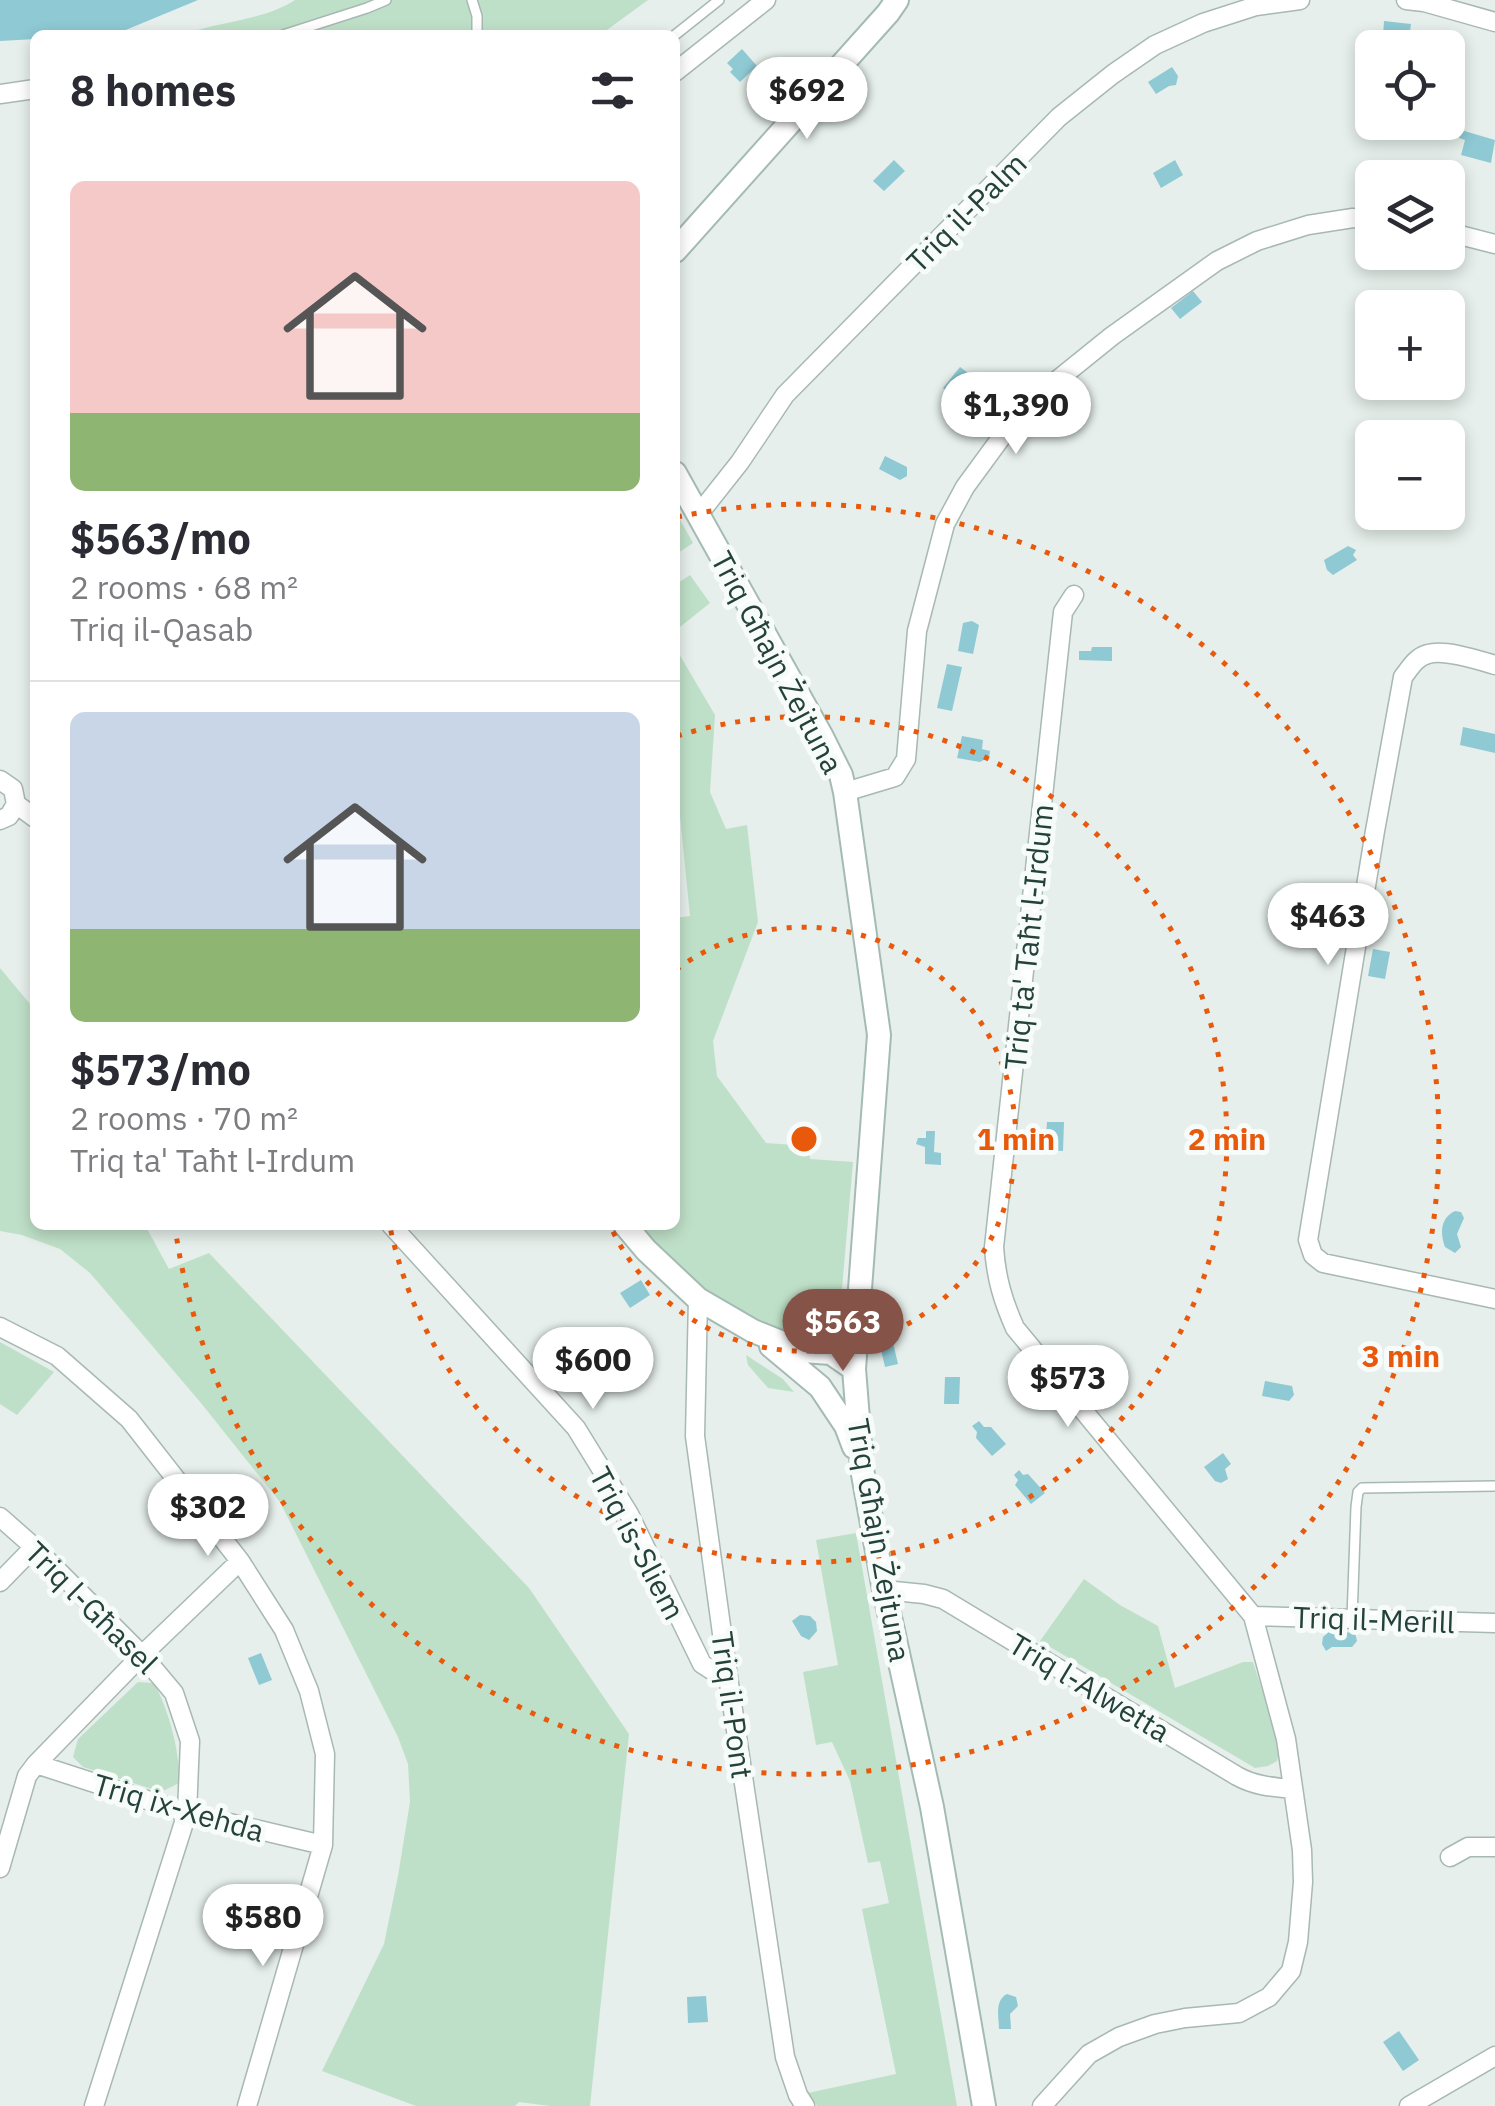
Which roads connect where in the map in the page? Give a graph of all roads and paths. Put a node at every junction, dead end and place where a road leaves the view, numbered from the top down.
1 (386, 0) edge
2 (472, 0) edge
3 (719, 0) edge
4 (766, 0) edge
5 (897, 0) edge
6 (1300, 0) edge
7 (1406, 0) edge
8 (1495, 22) edge
9 (299, 30) edge
10 (477, 30) edge
11 (680, 30) edge
12 (680, 68) edge
13 (30, 90) edge
14 (0, 94) edge
15 (1355, 218) edge
16 (1465, 236) edge
17 (1495, 244) edge
18 (680, 245) edge
19 (680, 482) edge
20 (698, 515) junction
21 (1074, 595) dead end
22 (1495, 664) edge
23 (0, 780) edge
24 (845, 792) junction
25 (16, 804) junction
26 (30, 814) edge
27 (0, 820) edge
28 (397, 1230) edge
29 (629, 1230) edge
30 (698, 1298) junction
31 (1495, 1298) edge
32 (0, 1326) edge
33 (753, 1331) junction
34 (854, 1379) junction
35 (831, 1403) junction
36 (862, 1469) junction
37 (1495, 1486) edge
38 (0, 1517) edge
39 (34, 1546) junction
40 (240, 1561) junction
41 (0, 1582) edge
42 (884, 1590) junction
43 (1253, 1616) junction
44 (1352, 1618) junction
45 (1495, 1623) edge
46 (142, 1655) junction
47 (728, 1670) junction
48 (36, 1764) junction
49 (1293, 1789) junction
50 (186, 1813) junction
51 (323, 1846) junction
52 (1495, 1847) edge
53 (1450, 1857) dead end
54 (0, 1868) edge
55 (1495, 2056) edge
56 (94, 2106) edge
57 (247, 2106) edge
58 (805, 2106) edge
59 (984, 2106) edge
60 (1042, 2106) edge
61 (1409, 2106) edge

1 - 9 lane
2 - 10 lane
3 - 11 lane
4 - 12 street
5 - 18 street
6 - 20 street, Triq il-Palm
7 - 8 street
13 - 14 street
15 - 24 street
16 - 17 street
19 - 20 street, Triq Għajn Żejtuna
20 - 24 street, Triq Għajn Żejtuna
21 - 43 street, Triq ta' Taħt l-Irdum
22 - 31 street
23 - 25 street
24 - 34 street, Triq Għajn Żejtuna
25 - 26 street
25 - 27 street
28 - 47 street, Triq is-Sliem
29 - 30 street
30 - 33 street
30 - 47 street, Triq il-Pont
32 - 40 street
33 - 34 street
33 - 35 street
34 - 35 street
34 - 36 street, Triq Għajn Żejtuna
35 - 36 street
36 - 42 street, Triq Għajn Żejtuna
37 - 44 lane
38 - 39 street, Triq l-Għasel
39 - 41 street
39 - 46 street, Triq l-Għasel
40 - 46 street
40 - 51 street
42 - 49 street, Triq l-Alwetta
42 - 59 street, Triq Għajn Żejtuna
43 - 44 street, Triq il-Merill
43 - 49 street, Triq ta' Taħt l-Irdum
44 - 45 street, Triq il-Merill
46 - 48 street
46 - 50 street, Triq l-Għasel
47 - 58 street, Triq il-Pont
48 - 50 street, Triq ix-Xehda
48 - 54 street
49 - 60 street, Triq ta' Taħt l-Irdum
50 - 51 street, Triq ix-Xehda
50 - 56 street, Triq l-Għasel
51 - 57 street
52 - 53 street
55 - 61 street

